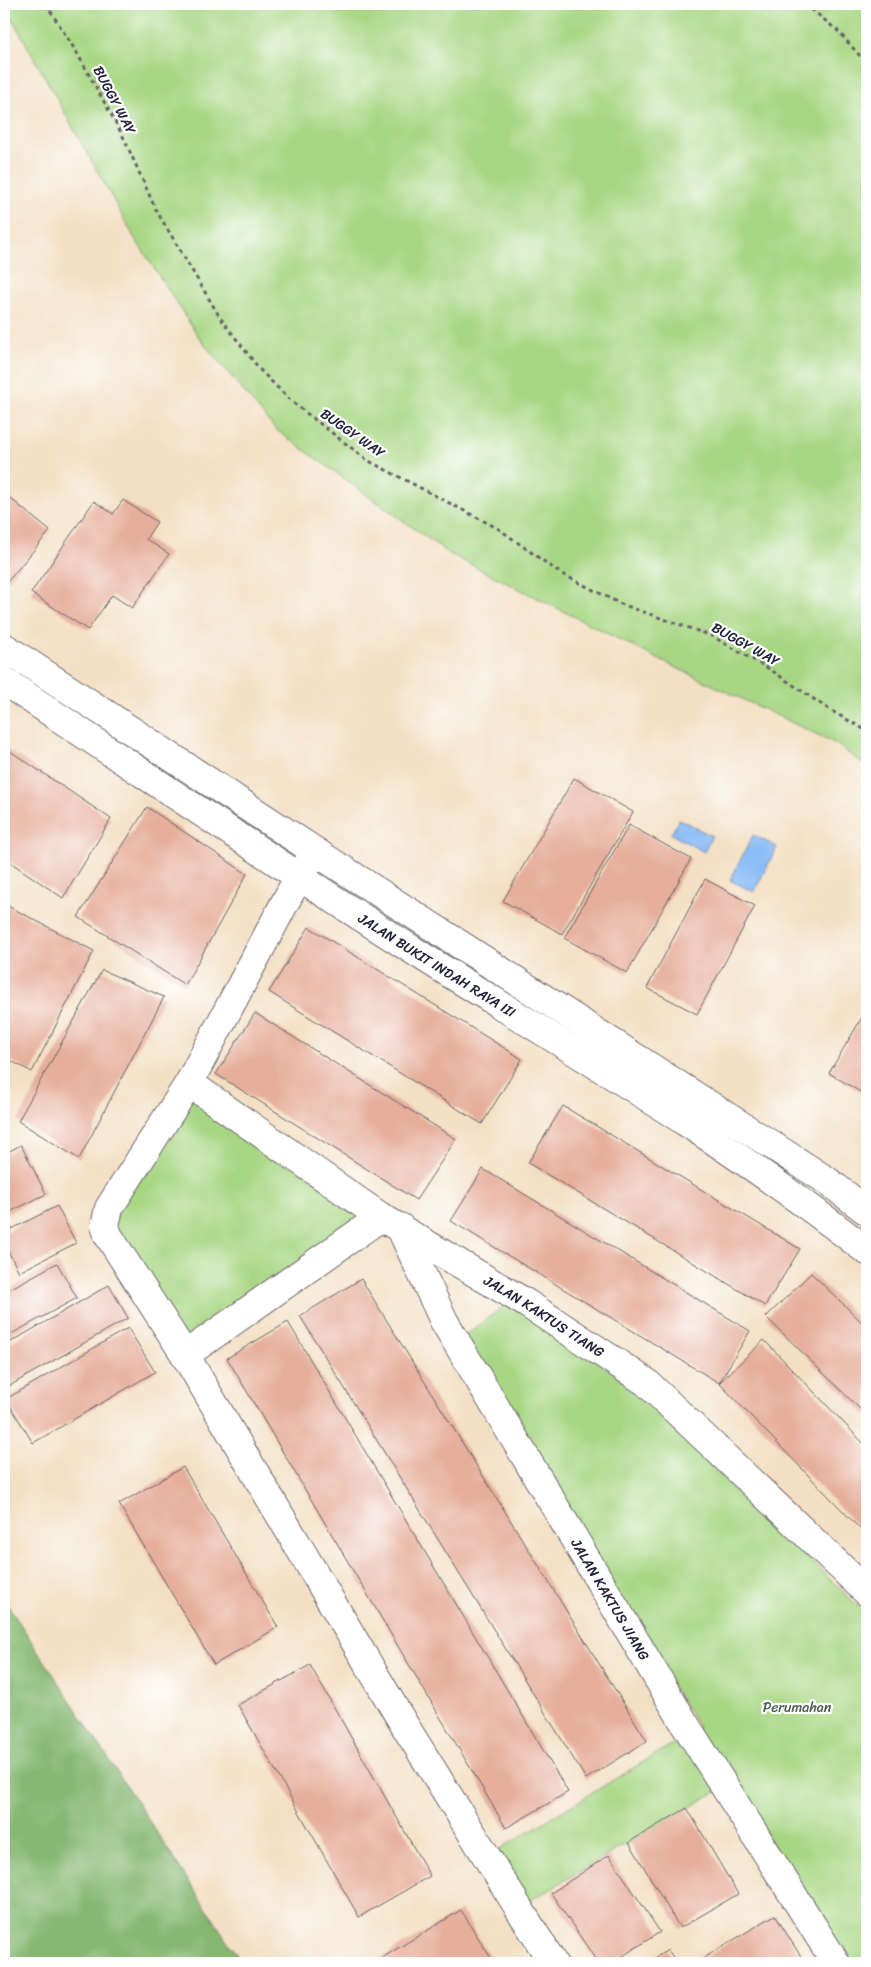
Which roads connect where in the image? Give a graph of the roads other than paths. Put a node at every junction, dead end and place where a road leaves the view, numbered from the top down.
1 (4, 647) edge
2 (4, 681) edge
3 (316, 852) junction
4 (298, 878) junction
5 (189, 1083) junction
6 (826, 1180) junction
7 (808, 1205) junction
8 (867, 1211) edge
9 (391, 1222) junction
10 (867, 1251) edge
11 (185, 1354) junction
12 (867, 1592) edge
13 (553, 1963) edge
14 (836, 1963) edge

1 - 3 street
2 - 4 street, JALAN BUKIT INDAH RAYA III
3 - 4 street
3 - 6 street
4 - 5 street
4 - 7 street, JALAN BUKIT INDAH RAYA III
5 - 9 street, JALAN KAKTUS TIANG
5 - 11 street
6 - 7 street
6 - 8 street
7 - 10 street, JALAN BUKIT INDAH RAYA III
9 - 11 street
9 - 12 street, JALAN KAKTUS TIANG
9 - 14 street, JALAN KAKTUS JIANG
11 - 13 street

